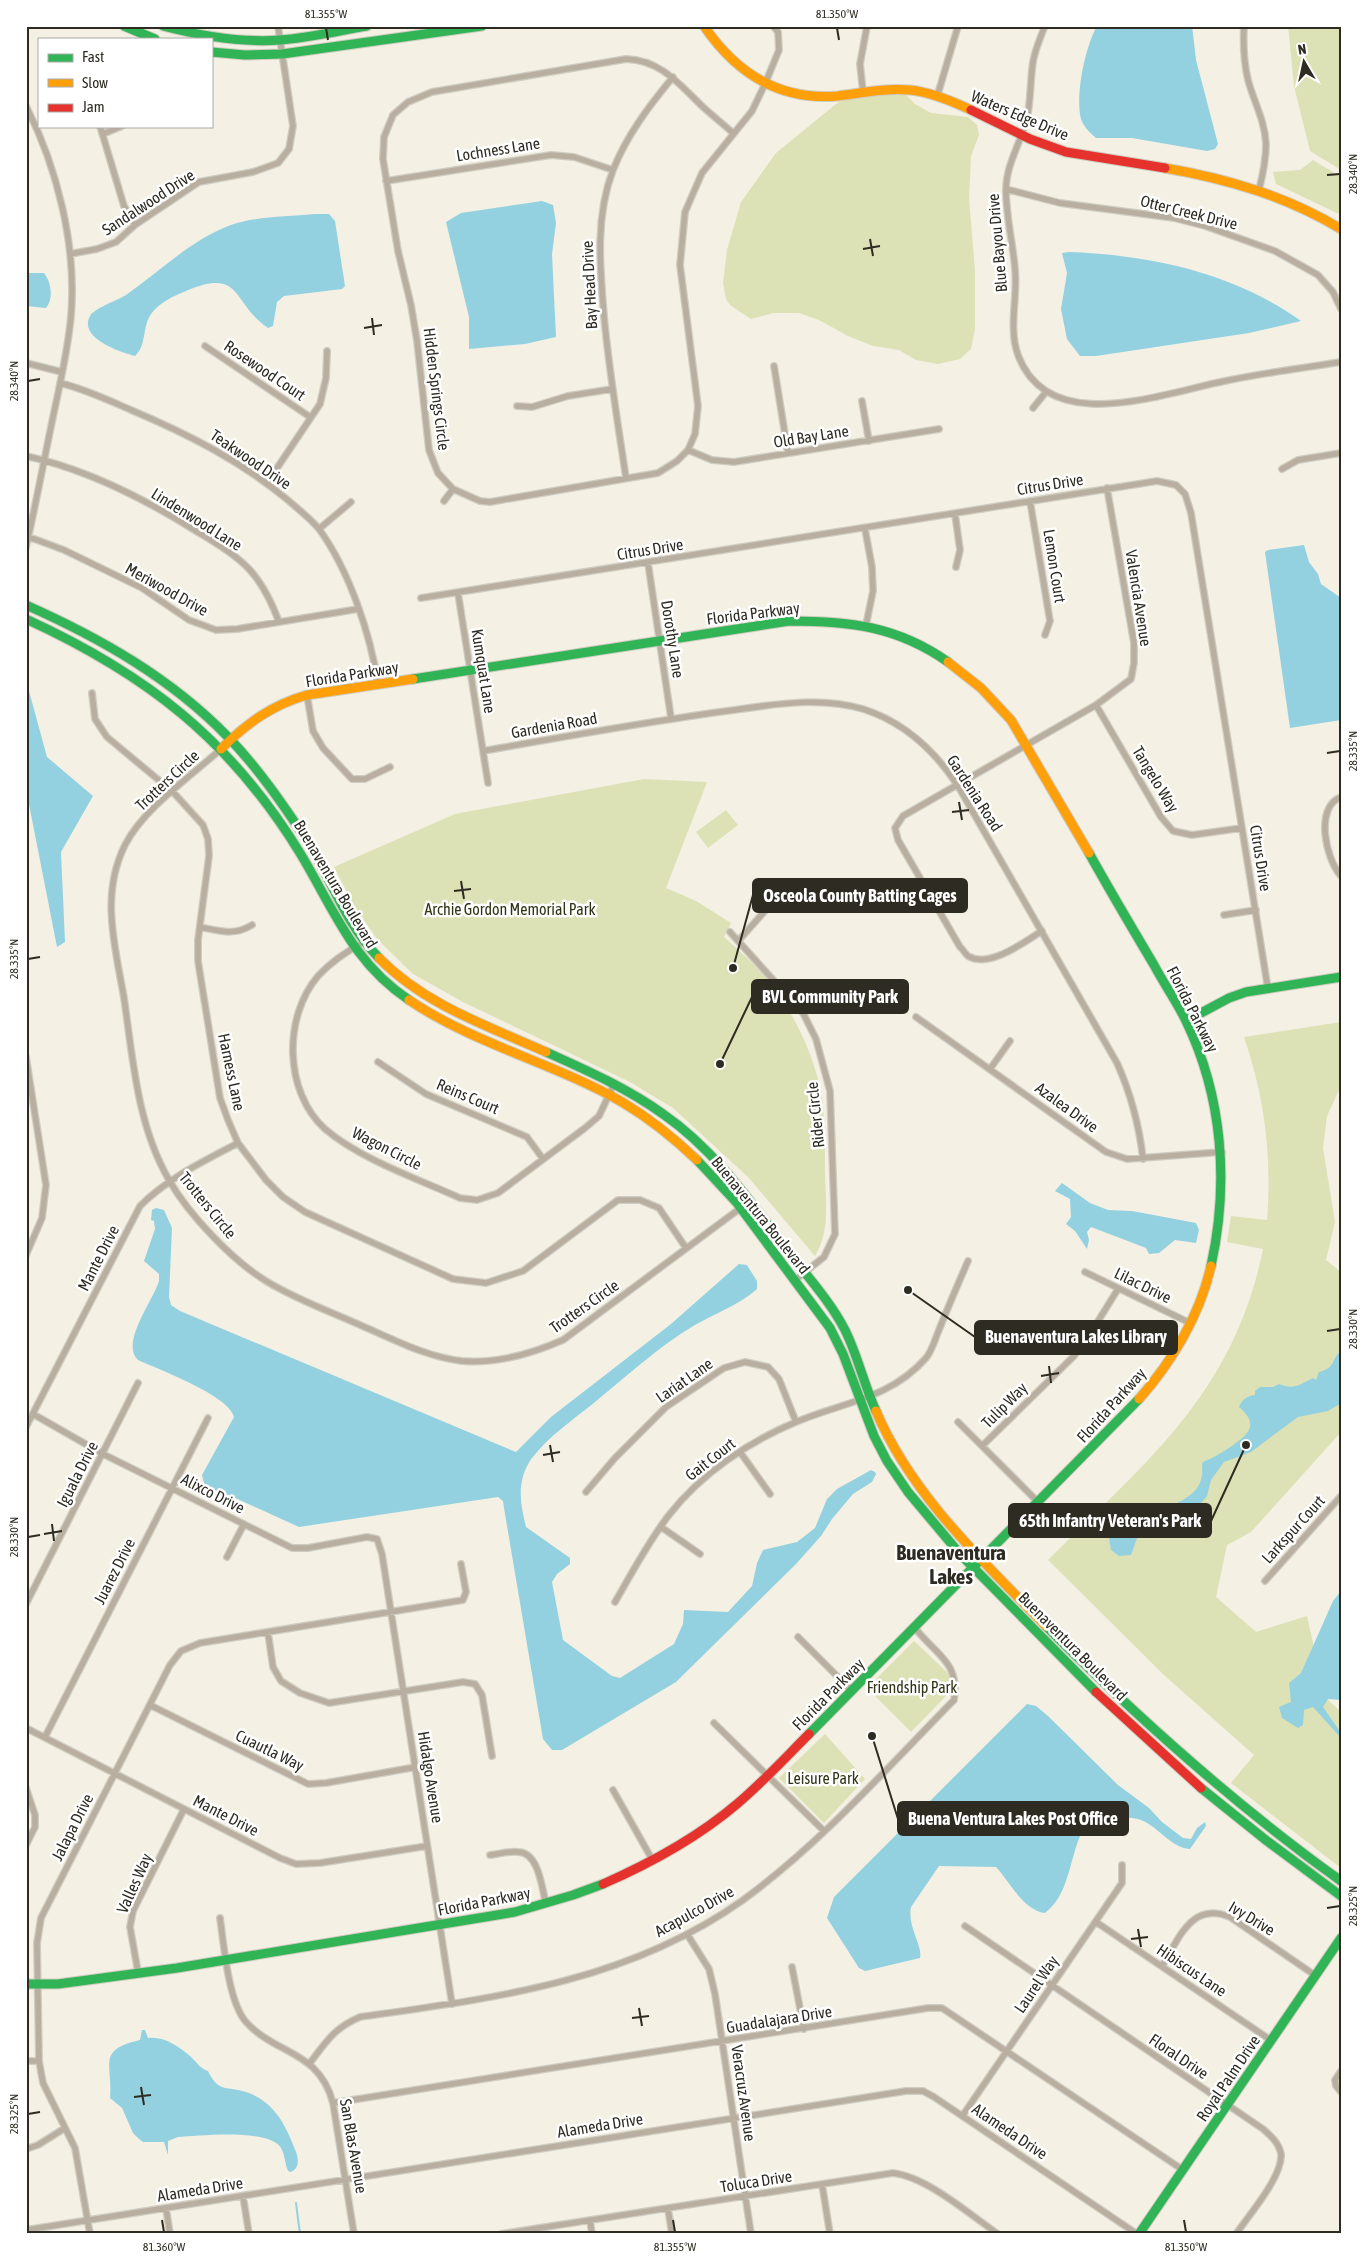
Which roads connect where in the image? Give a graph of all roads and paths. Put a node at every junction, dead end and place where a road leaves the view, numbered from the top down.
1 (124, 26) edge
2 (162, 26) edge
3 (278, 26) edge
4 (367, 26) edge
5 (482, 26) edge
6 (704, 26) edge
7 (773, 26) edge
8 (867, 26) edge
9 (958, 26) edge
10 (1045, 26) edge
11 (1244, 26) edge
12 (153, 38) edge
13 (280, 40) junction
14 (212, 52) edge
15 (282, 54) junction
16 (673, 77) junction
17 (765, 84) junction
18 (863, 92) junction
19 (937, 97) junction
20 (26, 106) edge
21 (101, 128) edge
22 (117, 128) edge
23 (733, 133) junction
24 (103, 134) junction
25 (1022, 135) junction
26 (613, 170) junction
27 (386, 181) junction
28 (1006, 189) junction
29 (1259, 190) junction
30 (135, 226) junction
31 (1341, 230) edge
32 (70, 254) junction
33 (1341, 309) edge
34 (205, 346) dead end
35 (327, 350) dead end
36 (1341, 362) edge
37 (26, 363) edge
38 (774, 366) dead end
39 (62, 372) junction
40 (60, 383) junction
41 (612, 390) junction
42 (1046, 392) junction
43 (862, 401) dead end
44 (517, 406) dead end
45 (1033, 408) dead end
46 (310, 417) junction
47 (939, 429) dead end
48 (869, 441) junction
49 (688, 450) junction
50 (788, 453) junction
51 (1341, 453) edge
52 (26, 456) edge
53 (44, 460) junction
54 (1282, 469) dead end
55 (626, 478) junction
56 (267, 483) junction
57 (1107, 488) junction
58 (453, 489) junction
59 (1030, 501) junction
60 (351, 502) dead end
61 (444, 502) dead end
62 (955, 514) junction
63 (319, 529) junction
64 (865, 529) junction
65 (29, 536) junction
66 (26, 547) edge
67 (648, 563) junction
68 (956, 567) dead end
69 (458, 593) junction
70 (421, 598) dead end
71 (26, 605) edge
72 (358, 609) junction
73 (26, 619) edge
74 (278, 622) junction
75 (866, 625) junction
76 (1045, 635) dead end
77 (658, 640) junction
78 (470, 670) junction
79 (378, 685) junction
80 (92, 694) dead end
81 (307, 695) junction
82 (1096, 705) junction
83 (671, 718) junction
84 (230, 740) junction
85 (1027, 746) junction
86 (221, 749) junction
87 (483, 750) junction
88 (390, 767) dead end
89 (488, 783) dead end
90 (958, 786) junction
91 (173, 792) junction
92 (1341, 797) edge
93 (1242, 828) junction
94 (1341, 876) edge
95 (789, 884) dead end
96 (1256, 910) junction
97 (1224, 916) dead end
98 (252, 925) dead end
99 (200, 927) junction
100 (1042, 931) junction
101 (730, 932) dead end
102 (739, 940) junction
103 (364, 942) junction
104 (353, 948) junction
105 (1341, 977) edge
106 (1268, 989) junction
107 (916, 1017) dead end
108 (1186, 1021) junction
109 (1010, 1041) dead end
110 (26, 1057) edge
111 (378, 1062) dead end
112 (990, 1069) junction
113 (614, 1084) junction
114 (609, 1095) junction
115 (238, 1142) junction
116 (1222, 1152) junction
117 (1143, 1158) junction
118 (543, 1159) junction
119 (169, 1180) junction
120 (750, 1202) junction
121 (740, 1209) junction
122 (686, 1248) junction
123 (26, 1255) edge
124 (968, 1261) dead end
125 (804, 1272) junction
126 (1085, 1272) dead end
127 (794, 1280) junction
128 (1118, 1289) junction
129 (1190, 1323) junction
130 (138, 1383) dead end
131 (871, 1397) junction
132 (859, 1401) junction
133 (33, 1414) junction
134 (208, 1418) dead end
135 (796, 1422) junction
136 (958, 1422) dead end
137 (26, 1427) edge
138 (982, 1446) junction
139 (740, 1452) junction
140 (103, 1454) junction
141 (173, 1488) junction
142 (586, 1492) dead end
143 (770, 1494) dead end
144 (1341, 1496) edge
145 (1039, 1503) junction
146 (244, 1524) junction
147 (661, 1527) junction
148 (382, 1554) joint
149 (700, 1554) dead end
150 (227, 1557) dead end
151 (982, 1560) junction
152 (461, 1564) dead end
153 (974, 1568) junction
154 (1265, 1581) dead end
155 (616, 1602) dead end
156 (26, 1604) edge
157 (391, 1613) junction
158 (915, 1628) junction
159 (268, 1633) junction
160 (798, 1637) dead end
161 (403, 1691) junction
162 (852, 1691) junction
163 (150, 1705) junction
164 (714, 1723) dead end
165 (26, 1728) edge
166 (45, 1737) junction
167 (492, 1756) dead end
168 (416, 1767) junction
169 (115, 1774) junction
170 (767, 1776) junction
171 (26, 1788) edge
172 (613, 1790) dead end
173 (184, 1809) junction
174 (824, 1831) junction
175 (26, 1844) edge
176 (428, 1846) junction
177 (490, 1855) dead end
178 (652, 1861) junction
179 (1122, 1865) dead end
180 (1341, 1881) edge
181 (1341, 1896) edge
182 (546, 1904) junction
183 (220, 1918) dead end
184 (1096, 1922) junction
185 (440, 1925) junction
186 (965, 1926) dead end
187 (687, 1934) junction
188 (1341, 1938) edge
189 (226, 1959) junction
190 (1162, 1966) junction
191 (792, 1968) dead end
192 (138, 1972) junction
193 (1316, 1976) junction
194 (26, 1984) edge
195 (37, 1985) junction
196 (1052, 1987) junction
197 (452, 2004) junction
198 (804, 2029) junction
199 (1272, 2041) junction
200 (723, 2042) junction
201 (1007, 2051) junction
202 (40, 2060) junction
203 (26, 2061) edge
204 (310, 2063) junction
205 (1341, 2071) edge
206 (1341, 2092) edge
207 (333, 2103) junction
208 (1227, 2105) junction
209 (963, 2116) junction
210 (734, 2118) junction
211 (65, 2128) junction
212 (26, 2149) edge
213 (1183, 2170) junction
214 (346, 2179) junction
215 (822, 2184) junction
216 (243, 2196) junction
217 (745, 2196) junction
218 (166, 2208) junction
219 (668, 2209) junction
220 (88, 2220) junction
221 (590, 2220) junction
222 (26, 2230) edge
223 (512, 2233) edge
224 (90, 2234) edge
225 (170, 2234) edge
226 (249, 2234) edge
227 (354, 2234) edge
228 (501, 2234) edge
229 (592, 2234) edge
230 (672, 2234) edge
231 (751, 2234) edge
232 (830, 2234) edge
233 (998, 2234) edge
234 (1138, 2234) edge
235 (1236, 2234) edge

1 - 12 main road
2 - 13 main road
3 - 13 street, Sandalwood Drive
4 - 13 main road
5 - 15 main road
6 - 17 main road, Waters Edge Drive
7 - 17 street
8 - 18 street
9 - 19 street
10 - 25 street, Blue Bayou Drive
11 - 29 street
13 - 15 street, Sandalwood Drive
14 - 15 main road
15 - 30 street, Sandalwood Drive
16 - 23 street, Hidden Springs Circle
16 - 26 street, Bay Head Drive
16 - 27 street, Hidden Springs Circle
17 - 18 main road, Waters Edge Drive
17 - 23 street
18 - 19 main road, Waters Edge Drive
19 - 25 main road, Waters Edge Drive
20 - 32 street
21 - 24 street
22 - 24 street
23 - 49 street
24 - 30 street
25 - 28 street, Blue Bayou Drive
25 - 29 main road, Waters Edge Drive
26 - 27 street, Lochness Lane
26 - 41 street, Bay Head Drive
27 - 58 street, Hidden Springs Circle
28 - 33 street, Otter Creek Drive
28 - 42 street, Blue Bayou Drive
29 - 31 main road, Waters Edge Drive
30 - 32 street, Sandalwood Drive
32 - 39 street
34 - 46 street, Rosewood Court
35 - 46 street
36 - 42 street, Blue Bayou Drive
37 - 39 street
38 - 50 street
39 - 40 street
40 - 53 street
40 - 56 street, Teakwood Drive
41 - 44 street
41 - 55 street, Bay Head Drive
42 - 45 street
43 - 48 street
46 - 56 street
47 - 48 street, Old Bay Lane
48 - 50 street, Old Bay Lane
49 - 50 street, Old Bay Lane
49 - 55 street, Hidden Springs Circle
51 - 54 street
52 - 53 street, Lindenwood Lane
53 - 65 street
53 - 74 street, Lindenwood Lane
55 - 58 street, Hidden Springs Circle
56 - 63 street, Teakwood Drive
57 - 59 street, Citrus Drive
57 - 82 street, Valencia Avenue
57 - 93 street, Citrus Drive
58 - 61 street
59 - 62 street, Citrus Drive
59 - 76 street, Lemon Court
60 - 63 street
62 - 64 street, Citrus Drive
62 - 68 street
63 - 72 street, Teakwood Drive
64 - 67 street, Citrus Drive
64 - 75 street
65 - 66 street
65 - 74 street, Meriwood Drive
67 - 69 street, Citrus Drive
67 - 77 street, Dorothy Lane
69 - 70 street, Citrus Drive
69 - 78 street, Kumquat Lane
71 - 84 main road, Buenaventura Boulevard
72 - 74 street, Meriwood Drive
72 - 79 street, Teakwood Drive
73 - 86 main road, Buenaventura Boulevard
75 - 77 main road, Florida Parkway
75 - 85 main road, Florida Parkway
77 - 78 main road, Florida Parkway
77 - 83 street, Dorothy Lane
78 - 79 main road, Florida Parkway
78 - 87 street, Kumquat Lane
79 - 81 main road, Florida Parkway
80 - 91 street, Harness Lane
81 - 84 main road, Florida Parkway
81 - 88 street
82 - 85 street, Valencia Avenue
82 - 93 street, Tangelo Way
83 - 87 street, Gardenia Road
83 - 90 street, Gardenia Road
84 - 86 main road, Florida Parkway
84 - 103 main road, Buenaventura Boulevard
85 - 90 street, Valencia Avenue
85 - 108 main road, Florida Parkway
86 - 91 street, Trotters Circle
86 - 104 main road, Buenaventura Boulevard
87 - 89 street, Kumquat Lane
90 - 100 street, Gardenia Road
90 - 100 street, Valencia Avenue
91 - 99 street, Harness Lane
91 - 119 street, Trotters Circle
92 - 94 street
93 - 96 street, Citrus Drive
95 - 102 street
96 - 97 street
96 - 106 street, Citrus Drive
98 - 99 street
99 - 115 street, Harness Lane
100 - 117 street, Gardenia Road
101 - 102 street, Rider Circle
102 - 125 street, Rider Circle
103 - 104 street, Wagon Circle
103 - 113 main road, Buenaventura Boulevard
104 - 114 main road, Buenaventura Boulevard
104 - 118 street, Wagon Circle
105 - 106 main road
106 - 108 main road
107 - 112 street, Azalea Drive
108 - 116 main road, Florida Parkway
109 - 112 street
110 - 123 street
111 - 118 street, Reins Court
112 - 117 street, Azalea Drive
113 - 114 street, Wagon Circle
113 - 120 main road, Buenaventura Boulevard
114 - 118 street, Wagon Circle
114 - 121 main road, Buenaventura Boulevard
115 - 119 street, Mante Drive
115 - 122 street, Harness Lane
116 - 117 street, Azalea Drive
116 - 129 main road, Florida Parkway
119 - 122 street, Trotters Circle
119 - 133 street, Mante Drive
120 - 121 street, Trotters Circle
120 - 125 main road, Buenaventura Boulevard
121 - 122 street, Trotters Circle
121 - 127 main road, Buenaventura Boulevard
124 - 131 street, Gait Court
125 - 127 street, Rider Circle
125 - 131 main road, Buenaventura Boulevard
126 - 128 street, Lilac Drive
127 - 132 main road, Buenaventura Boulevard
128 - 129 street, Lilac Drive
128 - 138 street, Tulip Way
129 - 145 main road, Florida Parkway
130 - 140 street, Iguala Drive
131 - 132 street, Gait Court
131 - 151 main road, Buenaventura Boulevard
132 - 135 street, Gait Court
132 - 153 main road, Buenaventura Boulevard
133 - 137 street, Mante Drive
133 - 140 street, Alixco Drive
134 - 141 street, Juarez Drive
135 - 139 street, Gait Court
135 - 142 street, Lariat Lane
136 - 138 street
138 - 145 street
139 - 143 street
139 - 147 street, Gait Court
140 - 141 street, Alixco Drive
140 - 156 street, Iguala Drive
141 - 146 street, Alixco Drive
141 - 166 street, Juarez Drive
144 - 154 street, Larkspur Court
145 - 151 main road, Florida Parkway
146 - 148 street, Alixco Drive
146 - 150 street
147 - 149 street
147 - 155 street, Gait Court
148 - 157 street, Hidalgo Avenue
151 - 153 main road, Florida Parkway
151 - 180 main road, Buenaventura Boulevard
152 - 157 street, Jalapa Drive
153 - 158 main road, Florida Parkway
153 - 181 main road, Buenaventura Boulevard
157 - 159 street, Jalapa Drive
157 - 161 street, Hidalgo Avenue
158 - 162 main road, Florida Parkway
158 - 174 street, Acapulco Drive
159 - 161 street
159 - 163 street, Jalapa Drive
160 - 162 street
161 - 167 street
161 - 168 street, Hidalgo Avenue
162 - 170 main road, Florida Parkway
163 - 168 street, Cuautla Way
163 - 169 street, Jalapa Drive
164 - 170 street
165 - 166 street, Mante Drive
166 - 169 street, Mante Drive
168 - 176 street, Hidalgo Avenue
169 - 173 street, Mante Drive
169 - 195 street, Jalapa Drive
170 - 174 street
170 - 178 main road, Florida Parkway
171 - 175 street
172 - 178 street
173 - 176 street, Mante Drive
173 - 192 street, Valles Way
174 - 187 street, Acapulco Drive
176 - 185 street, Hidalgo Avenue
177 - 182 street
178 - 182 main road, Florida Parkway
179 - 184 street, Laurel Way
182 - 185 main road, Florida Parkway
183 - 189 street, San Blas Avenue
184 - 190 street, Hibiscus Lane
184 - 196 street, Laurel Way
185 - 189 main road, Florida Parkway
185 - 197 street, Hidalgo Avenue
186 - 196 street, Floral Drive
187 - 197 street, Acapulco Drive
187 - 200 street, Veracruz Avenue
188 - 193 main road, Royal Palm Drive
189 - 192 main road, Florida Parkway
189 - 204 street, San Blas Avenue
190 - 193 street, Ivy Drive
190 - 199 street, Hibiscus Lane
191 - 198 street
192 - 195 main road, Florida Parkway
193 - 199 main road, Royal Palm Drive
194 - 195 main road, Florida Parkway
195 - 202 street, Jalapa Drive
196 - 201 street, Laurel Way
196 - 208 street, Floral Drive
197 - 204 street, Acapulco Drive
198 - 200 street, Guadalajara Drive
198 - 201 street, Guadalajara Drive
199 - 208 main road, Royal Palm Drive
200 - 207 street, Guadalajara Drive
200 - 210 street, Veracruz Avenue
201 - 209 street, Laurel Way
201 - 213 street, Guadalajara Drive
202 - 203 street
202 - 211 street, Jalapa Drive
204 - 207 street, San Blas Avenue
205 - 206 street
207 - 214 street, San Blas Avenue
208 - 213 main road, Royal Palm Drive
208 - 235 street, Floral Drive
209 - 210 street, Alameda Drive
209 - 234 street, Alameda Drive
210 - 214 street, Alameda Drive
210 - 217 street, Veracruz Avenue
211 - 212 street
211 - 220 street, Jalapa Drive
213 - 234 main road, Royal Palm Drive
214 - 216 street, Alameda Drive
214 - 227 street, San Blas Avenue
215 - 217 street, Toluca Drive
215 - 232 street
215 - 233 street, Toluca Drive
216 - 218 street, Alameda Drive
216 - 226 street
217 - 219 street, Toluca Drive
217 - 231 street, Veracruz Avenue
218 - 220 street, Alameda Drive
218 - 225 street
219 - 221 street, Toluca Drive
219 - 230 street
220 - 222 street, Alameda Drive
220 - 224 street, Jalapa Drive
221 - 223 street, Toluca Drive
221 - 229 street
223 - 228 street, Toluca Drive

